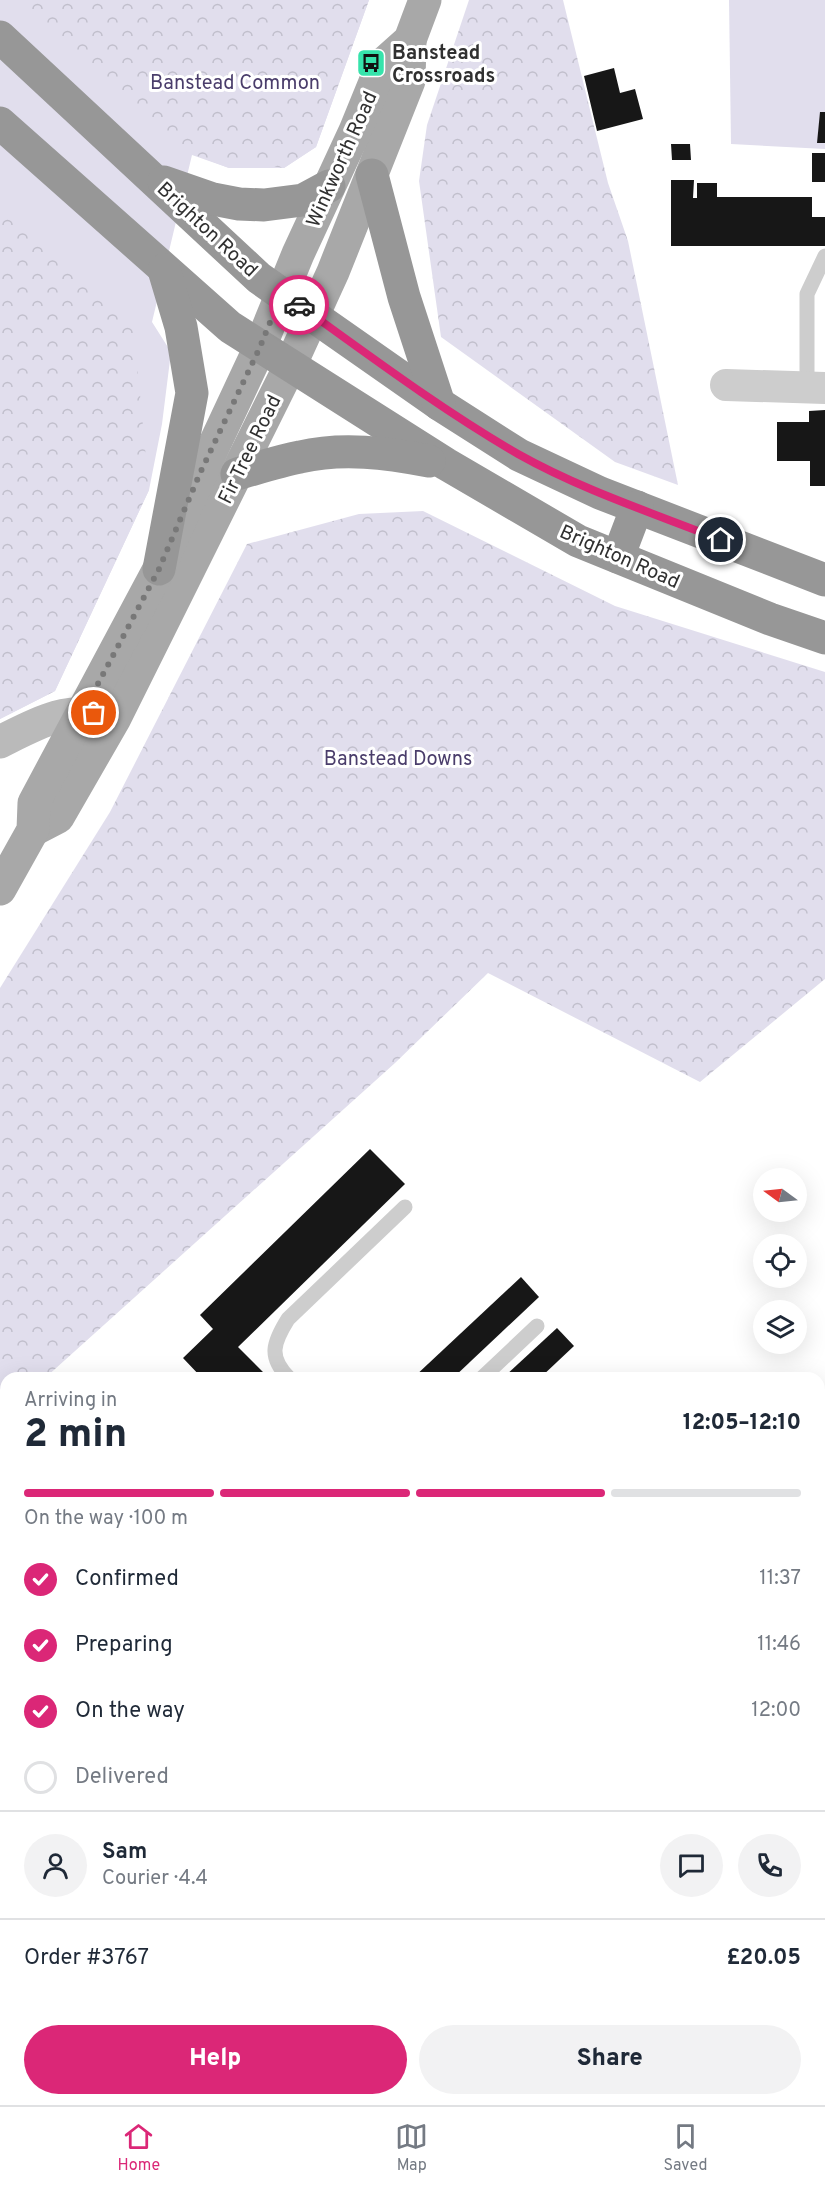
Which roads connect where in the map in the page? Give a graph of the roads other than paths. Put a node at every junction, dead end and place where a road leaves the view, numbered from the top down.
1 (425, 0) edge
2 (0, 37) edge
3 (410, 40) junction
4 (0, 123) edge
5 (372, 175) junction
6 (154, 178) junction
7 (329, 186) junction
8 (825, 256) edge
9 (164, 270) junction
10 (282, 293) junction
11 (313, 315) junction
12 (260, 347) junction
13 (290, 366) junction
14 (726, 385) dead end
15 (816, 387) edge
16 (440, 404) junction
17 (446, 464) junction
18 (237, 474) junction
19 (637, 507) junction
20 (618, 557) junction
21 (159, 569) junction
22 (825, 580) edge
23 (825, 638) edge
24 (83, 712) junction
25 (115, 718) junction
26 (0, 742) edge
27 (33, 830) junction
28 (0, 889) edge
29 (405, 1207) dead end
30 (537, 1326) dead end
31 (283, 1372) edge
32 (488, 1372) edge

1 - 3 main road, Winkworth Road
2 - 6 highway, Brighton Road
3 - 5 main road, Fir Tree Road
3 - 7 main road, Winkworth Road
4 - 9 highway, Brighton Road
5 - 11 main road, Fir Tree Road
5 - 16 highway
6 - 7 highway
6 - 10 highway, Brighton Road
7 - 10 main road, Winkworth Road
8 - 15 lane
9 - 12 highway, Brighton Road
9 - 21 highway
10 - 11 highway, Brighton Road
10 - 12 main road, Fir Tree Road
11 - 13 main road, Fir Tree Road
11 - 16 highway, Brighton Road
12 - 13 highway, Brighton Road
12 - 21 main road, Fir Tree Road
13 - 17 highway, Brighton Road
13 - 18 main road, Fir Tree Road
14 - 15 street
16 - 19 highway, Brighton Road
17 - 18 highway
17 - 20 highway, Brighton Road
18 - 25 main road, Fir Tree Road
19 - 20 highway
19 - 22 highway, Brighton Road
20 - 23 highway, Brighton Road
21 - 24 main road, Fir Tree Road
24 - 25 street
24 - 26 street
24 - 27 main road, Fir Tree Road
25 - 27 main road, Fir Tree Road
27 - 28 main road, Fir Tree Road
29 - 31 lane
30 - 32 lane

